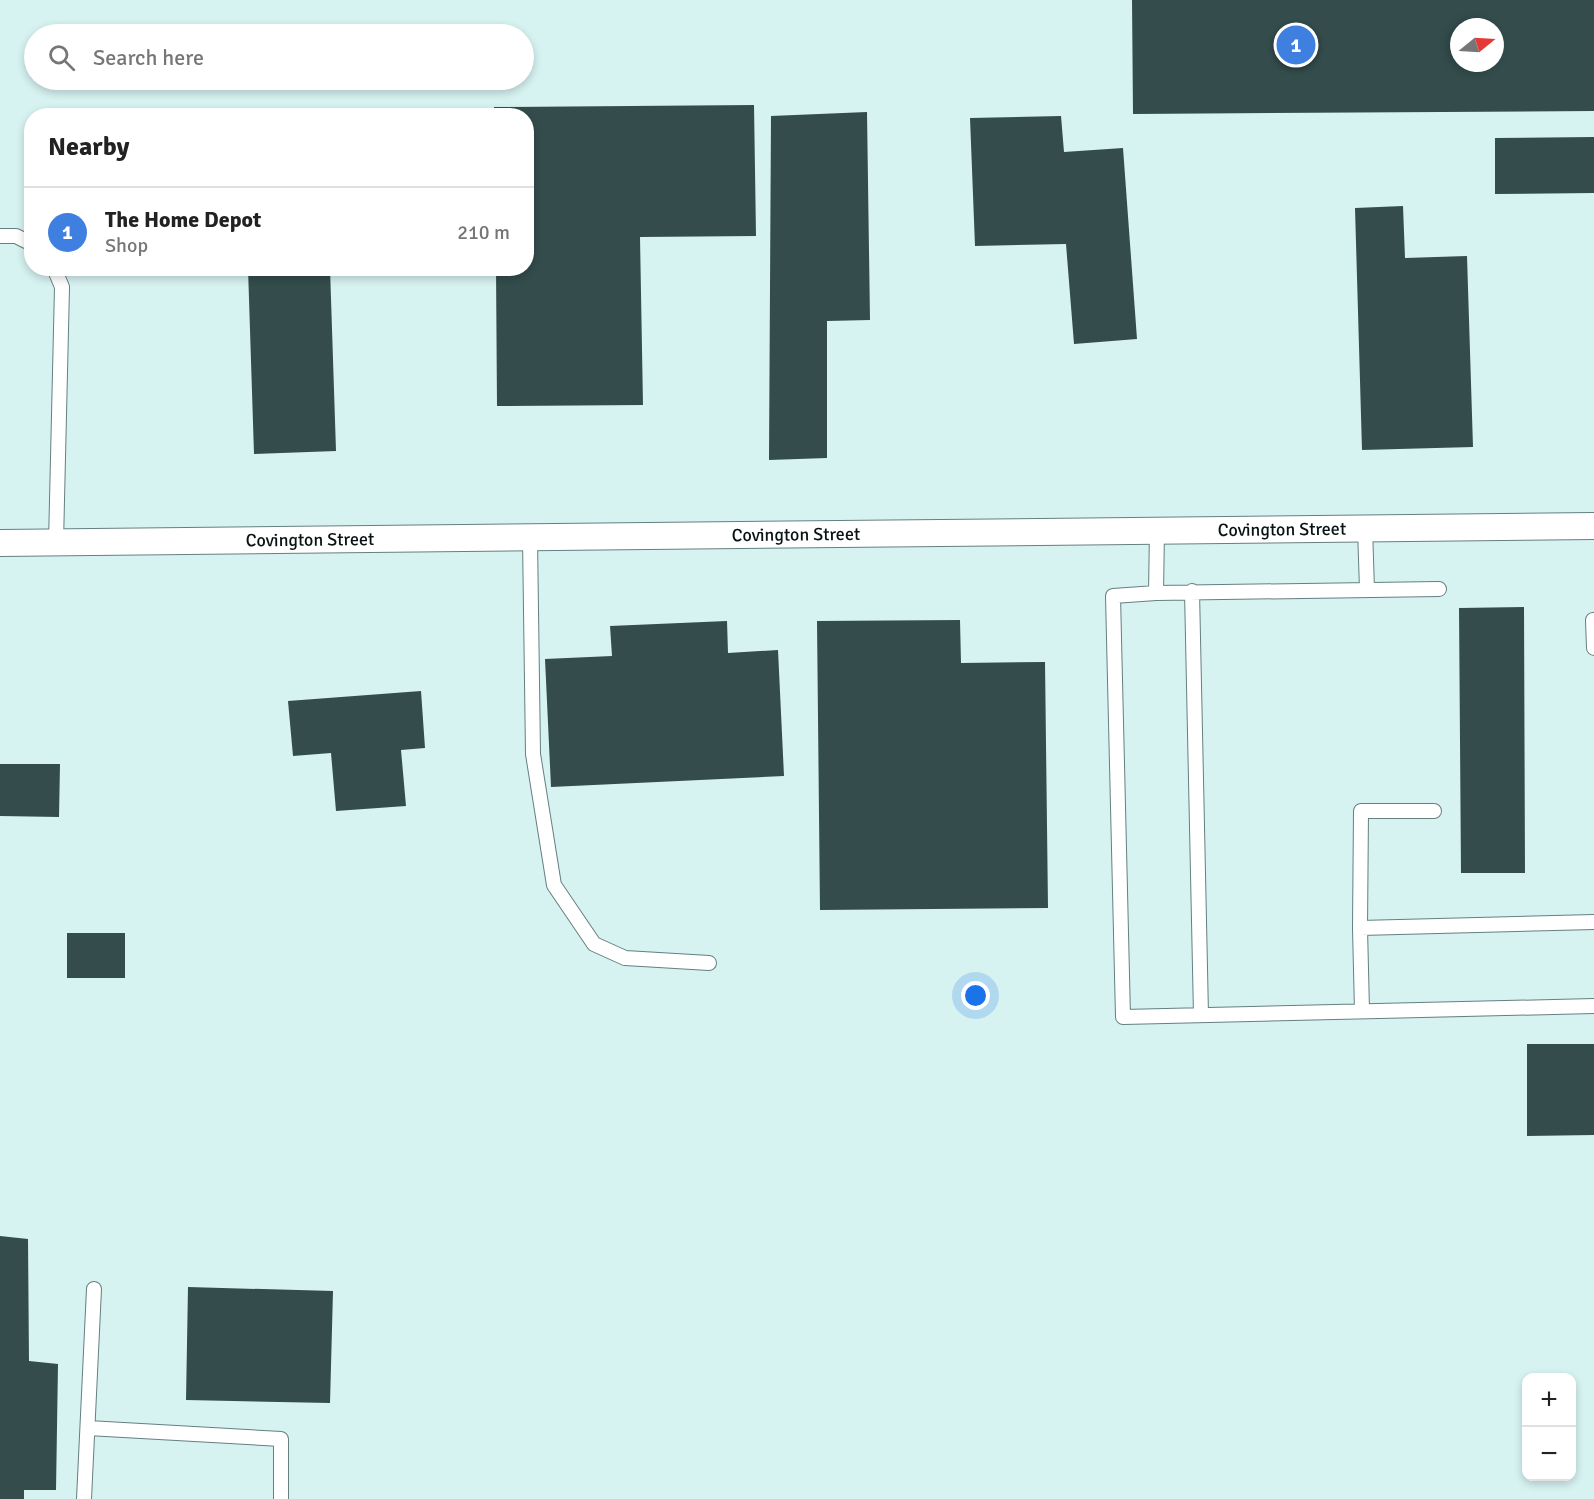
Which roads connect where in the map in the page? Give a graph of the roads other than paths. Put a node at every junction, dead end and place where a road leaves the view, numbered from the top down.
1 (0, 236) edge
2 (24, 240) edge
3 (58, 276) edge
4 (1594, 526) edge
5 (1365, 528) junction
6 (1157, 530) junction
7 (530, 537) junction
8 (0, 543) edge
9 (56, 543) junction
10 (1439, 589) dead end
11 (1367, 590) junction
12 (1192, 591) junction
13 (1156, 593) junction
14 (1593, 620) edge
15 (1594, 648) edge
16 (1434, 811) dead end
17 (1594, 922) edge
18 (1360, 928) junction
19 (709, 963) dead end
20 (1594, 1006) edge
21 (1362, 1011) junction
22 (1201, 1015) junction
23 (94, 1289) dead end
24 (88, 1428) junction
25 (84, 1499) edge
26 (281, 1499) edge

1 - 2 lane
3 - 9 lane
4 - 5 street, Covington Street
5 - 6 street, Covington Street
5 - 11 lane
6 - 7 street, Covington Street
6 - 13 lane
7 - 9 street, Covington Street
7 - 19 lane
8 - 9 street, Covington Street
10 - 11 lane
11 - 12 lane
12 - 13 lane
12 - 22 lane
13 - 22 lane
14 - 15 lane
16 - 18 lane
17 - 18 lane
18 - 21 lane
20 - 21 lane
21 - 22 lane
23 - 24 lane
24 - 25 lane
24 - 26 lane

